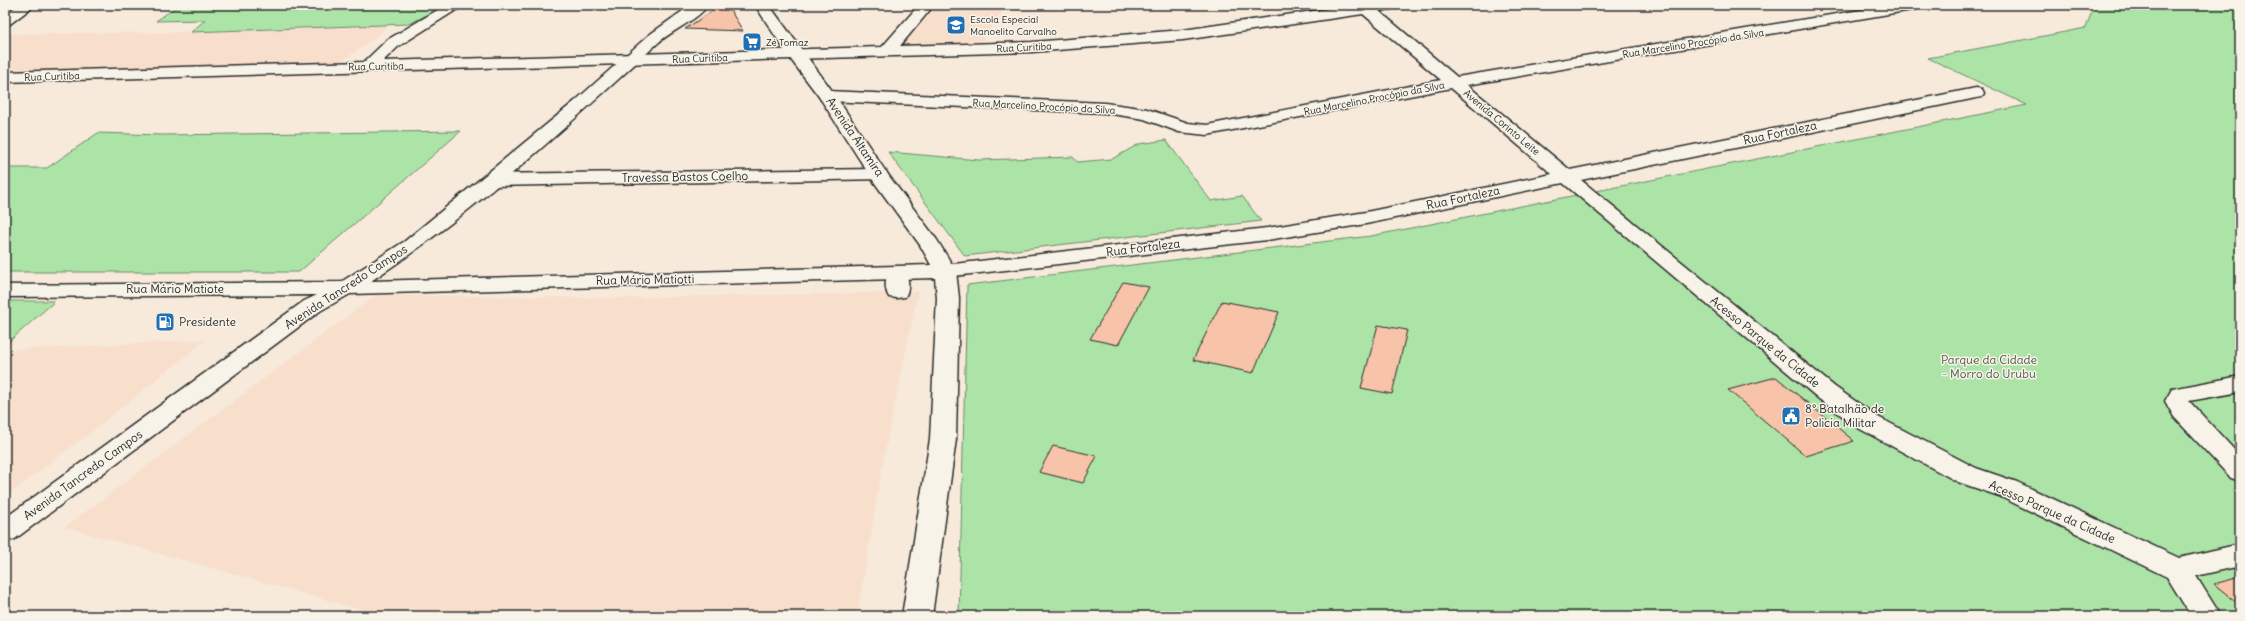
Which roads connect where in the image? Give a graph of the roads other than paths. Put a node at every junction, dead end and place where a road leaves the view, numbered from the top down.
1 (8, 5) edge
2 (28, 5) edge
3 (457, 5) edge
4 (679, 5) edge
5 (701, 5) edge
6 (762, 5) edge
7 (927, 5) edge
8 (1392, 5) edge
9 (1918, 5) edge
10 (5, 7) edge
11 (1364, 7) edge
12 (5, 20) edge
13 (654, 38) junction
14 (886, 52) junction
15 (795, 54) junction
16 (631, 60) junction
17 (369, 66) junction
18 (5, 77) edge
19 (1455, 82) junction
20 (1976, 93) dead end
21 (827, 96) junction
22 (879, 175) junction
23 (1567, 178) junction
24 (492, 180) junction
25 (945, 272) junction
26 (346, 288) junction
27 (5, 291) edge
28 (2240, 384) edge
29 (2240, 472) edge
30 (5, 532) edge
31 (2240, 555) edge
32 (2177, 569) junction
33 (917, 616) edge
34 (2206, 616) edge

1 - 10 street
2 - 12 street
3 - 17 street
4 - 13 street, Avenida Tancredo Campos
5 - 13 street, Avenida Tancredo Campos
6 - 15 street, Avenida Altamira
7 - 14 street
8 - 11 street, Rua Curitiba
9 - 19 street, Rua Marcelino Procópio da Silva
11 - 14 street, Rua Curitiba
11 - 19 street, Avenida Corinto Leite
13 - 16 street, Avenida Tancredo Campos
14 - 15 street, Rua Curitiba
15 - 16 street, Rua Curitiba
15 - 21 street, Avenida Altamira
16 - 17 street, Rua Curitiba
16 - 24 street, Avenida Tancredo Campos
17 - 18 street, Rua Curitiba
19 - 21 street, Rua Marcelino Procópio da Silva
19 - 23 street, Avenida Corinto Leite
20 - 23 street, Rua Fortaleza
21 - 22 street, Avenida Altamira
22 - 24 street, Travessa Bastos Coelho
22 - 25 street, Avenida Altamira
23 - 25 street, Rua Fortaleza
23 - 32 street, Acesso Parque da Cidade
24 - 26 street, Avenida Tancredo Campos
25 - 26 street, Rua Mário Matiotti
25 - 33 street
26 - 27 street, Rua Mário Matiote
26 - 30 street, Avenida Tancredo Campos
28 - 29 street
31 - 32 street
32 - 34 street

